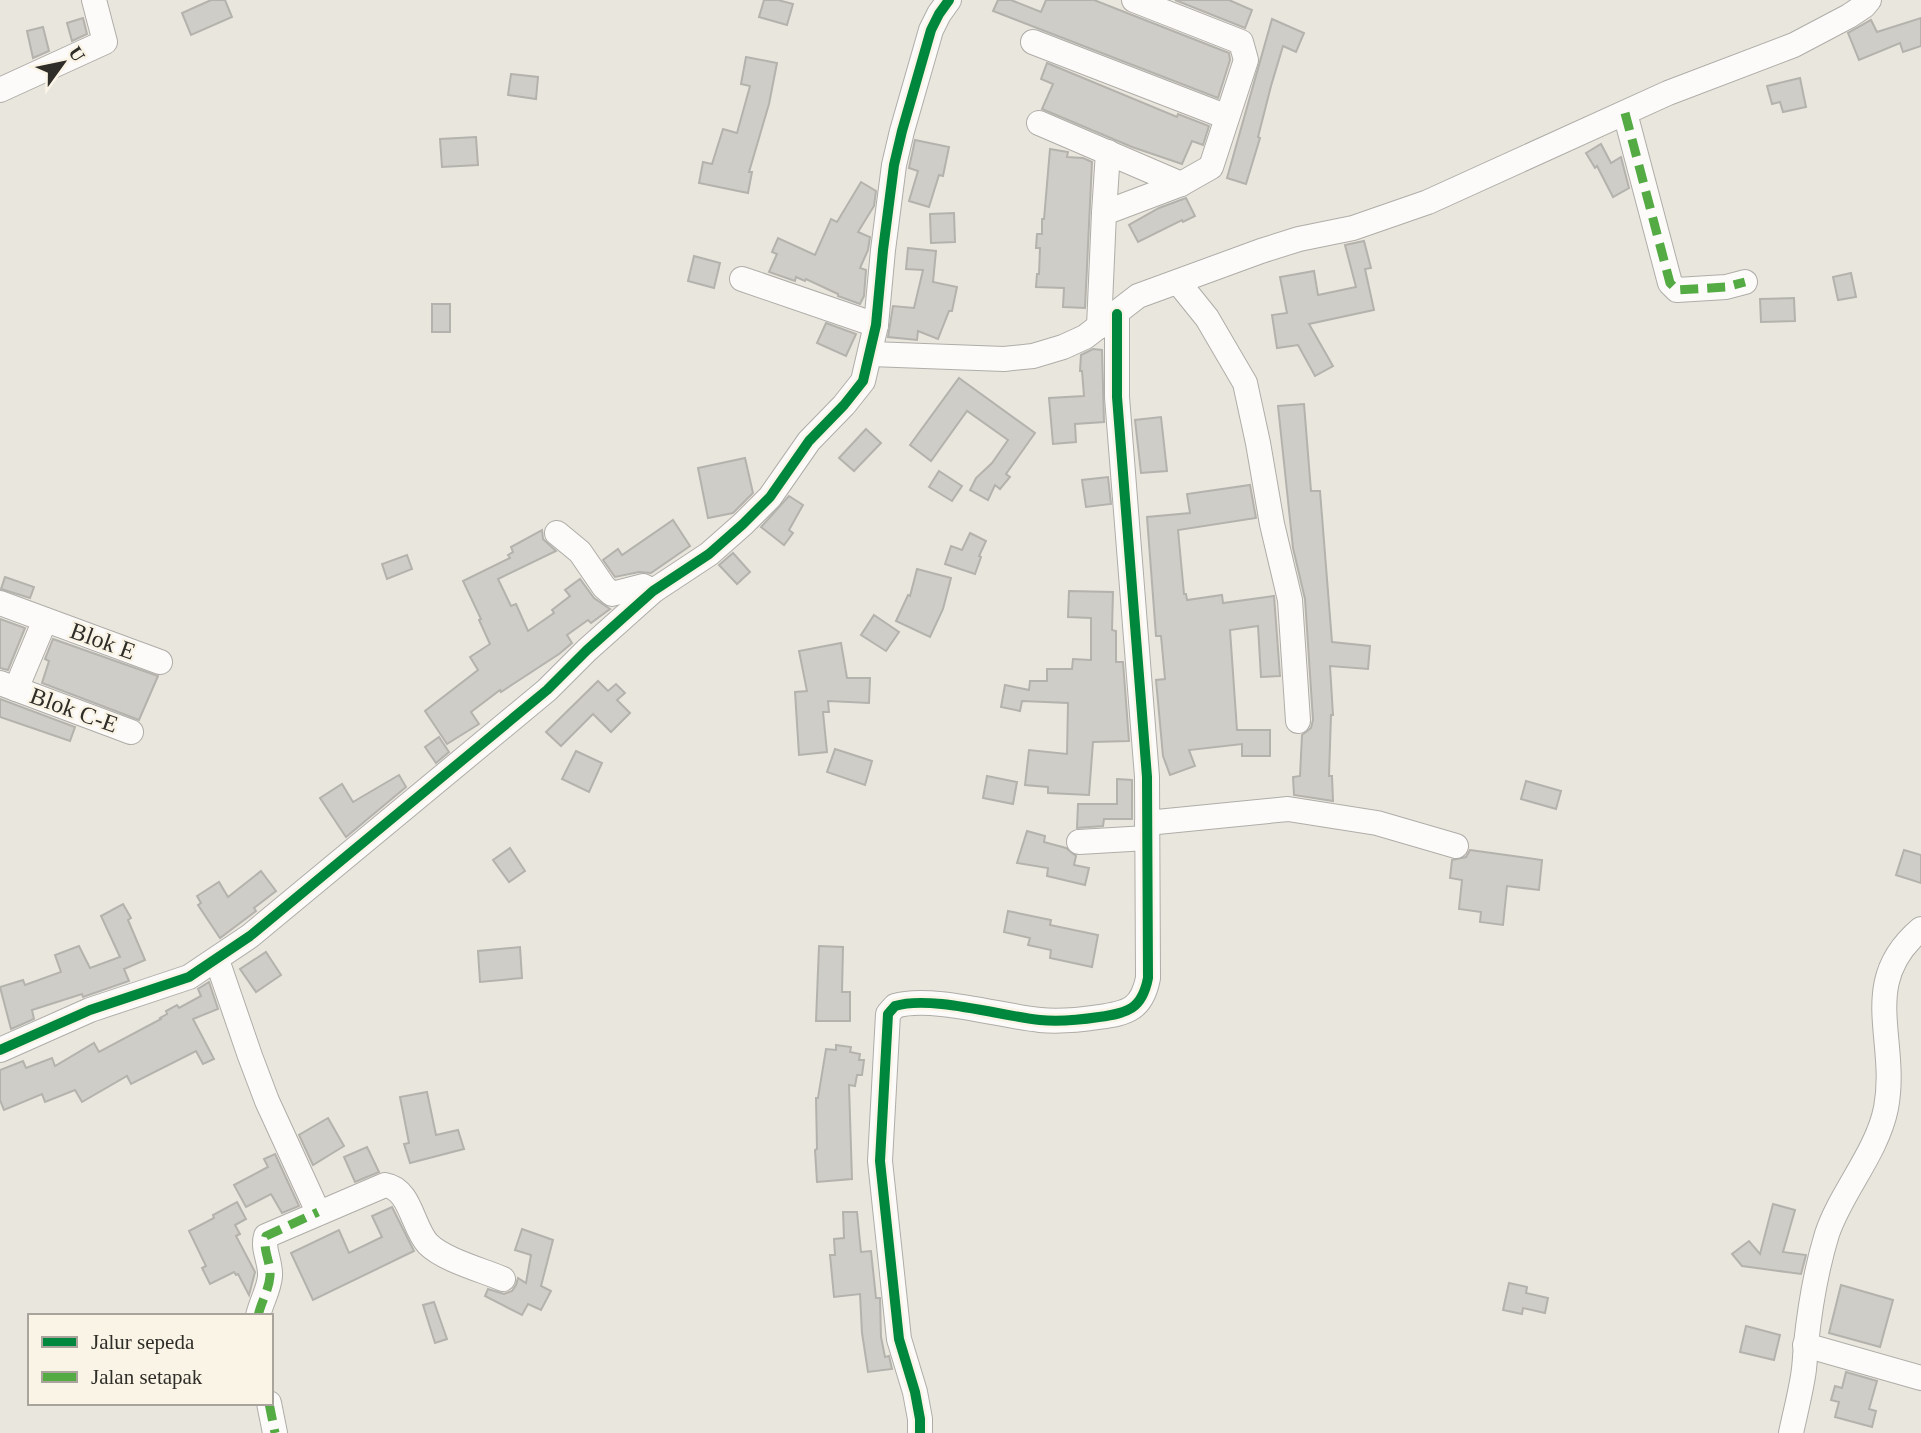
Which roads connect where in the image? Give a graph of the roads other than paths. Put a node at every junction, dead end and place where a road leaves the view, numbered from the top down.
1 (94, 0) edge
2 (949, 0) edge
3 (1134, 0) edge
4 (1869, 0) edge
5 (1033, 41) dead end
6 (0, 90) edge
7 (1625, 113) junction
8 (1227, 117) junction
9 (1039, 123) dead end
10 (1108, 152) junction
11 (1181, 184) junction
12 (1104, 214) junction
13 (743, 279) dead end
14 (1178, 282) junction
15 (1745, 282) dead end
16 (1108, 320) junction
17 (876, 325) junction
18 (871, 354) junction
19 (557, 533) dead end
20 (653, 591) junction
21 (0, 603) edge
22 (45, 620) junction
23 (160, 662) dead end
24 (8, 686) edge
25 (1298, 721) dead end
26 (131, 732) dead end
27 (1147, 830) junction
28 (1079, 842) dead end
29 (1455, 846) dead end
30 (1921, 929) edge
31 (217, 960) junction
32 (0, 1050) edge
33 (318, 1212) junction
34 (503, 1279) dead end
35 (259, 1314) edge
36 (1805, 1345) junction
37 (1921, 1378) edge
38 (269, 1405) edge
39 (275, 1433) edge
40 (920, 1433) edge
41 (1791, 1433) edge

1 - 6 street
2 - 17 street
3 - 8 street
4 - 7 street
5 - 8 street
7 - 14 street
7 - 15 street
8 - 11 street
9 - 10 street
10 - 11 street
10 - 12 street
11 - 12 street
12 - 16 street
13 - 17 street
14 - 16 street
14 - 25 street
16 - 18 street
16 - 27 street
17 - 18 street
18 - 20 street
19 - 20 street
20 - 31 street
21 - 22 street, Blok E
22 - 23 street, Blok E
22 - 24 street
24 - 26 street, Blok C-E
27 - 28 street
27 - 29 street
27 - 40 street
30 - 36 street
31 - 32 street
31 - 33 street
33 - 34 street
33 - 35 street
36 - 37 street
36 - 41 street
38 - 39 street

